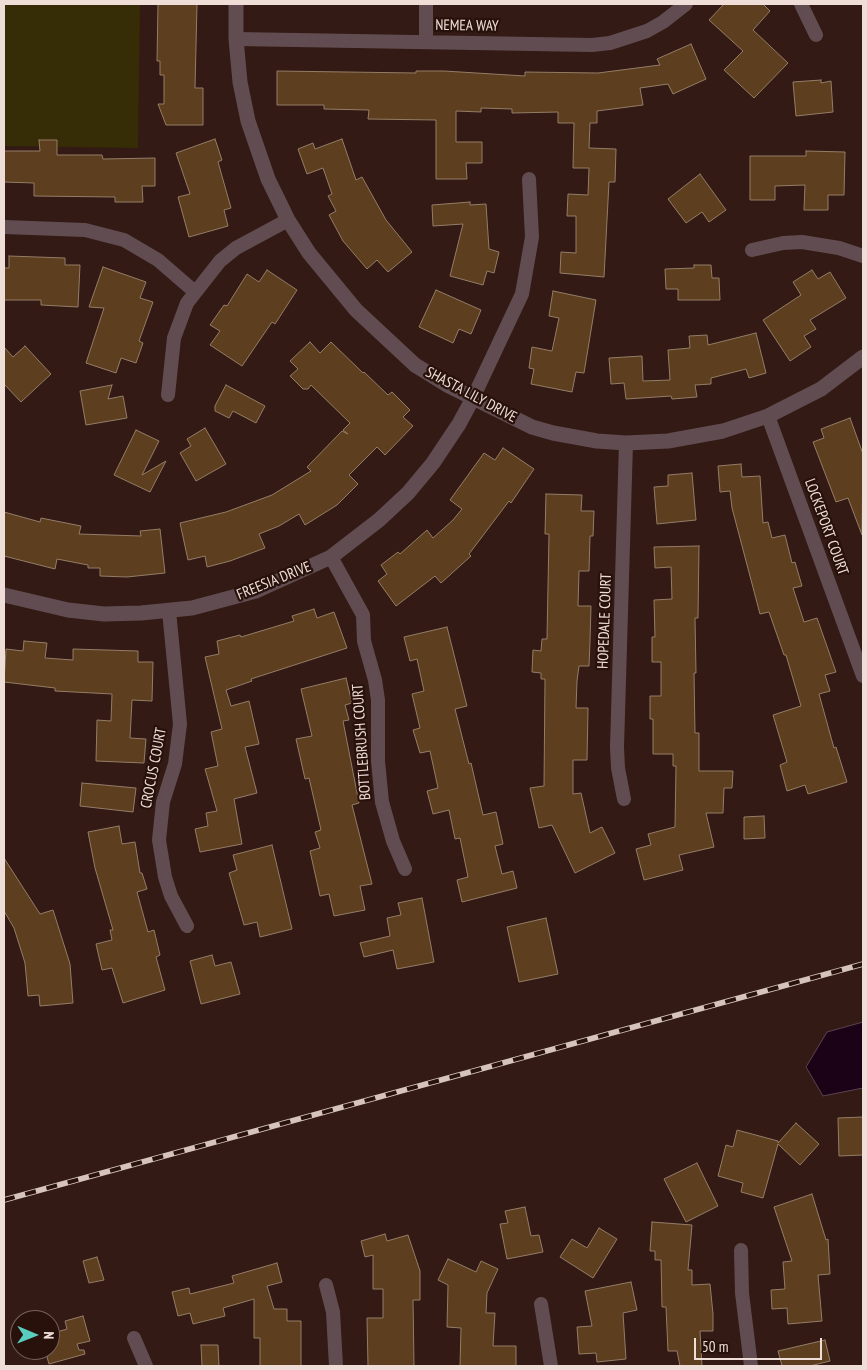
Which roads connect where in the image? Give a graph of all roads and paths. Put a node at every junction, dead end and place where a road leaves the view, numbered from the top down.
1 (236, 4) edge
2 (426, 4) edge
3 (686, 4) edge
4 (801, 4) edge
5 (816, 35) dead end
6 (236, 39) junction
7 (426, 41) junction
8 (529, 179) dead end
9 (288, 220) junction
10 (4, 227) edge
11 (752, 250) dead end
12 (863, 256) edge
13 (195, 292) junction
14 (863, 358) edge
15 (168, 395) dead end
16 (473, 398) junction
17 (768, 416) junction
18 (626, 443) junction
19 (331, 557) junction
20 (4, 595) edge
21 (169, 611) junction
22 (863, 676) edge
23 (624, 799) dead end
24 (405, 869) dead end
25 (187, 926) dead end
26 (742, 1250) dead end
27 (326, 1285) dead end
28 (541, 1304) dead end
29 (134, 1338) dead end
30 (146, 1366) edge
31 (336, 1366) edge
32 (551, 1366) edge
33 (751, 1366) edge

1 - 6 street, SHASTA LILY DRIVE
2 - 7 street
3 - 7 street, NEMEA WAY
4 - 5 street
6 - 7 street, NEMEA WAY
6 - 9 street, SHASTA LILY DRIVE
8 - 16 street
9 - 13 street
9 - 16 street, SHASTA LILY DRIVE
10 - 13 street
11 - 12 street
13 - 15 street
14 - 17 street, SHASTA LILY DRIVE
16 - 18 street, SHASTA LILY DRIVE
16 - 19 street, FREESIA DRIVE
17 - 18 street, SHASTA LILY DRIVE
17 - 22 street, LOCKEPORT COURT
18 - 23 street, HOPEDALE COURT
19 - 21 street, FREESIA DRIVE
19 - 24 street, BOTTLEBRUSH COURT
20 - 21 street, FREESIA DRIVE
21 - 25 street, CROCUS COURT
26 - 33 street
27 - 31 street
28 - 32 street
29 - 30 street

